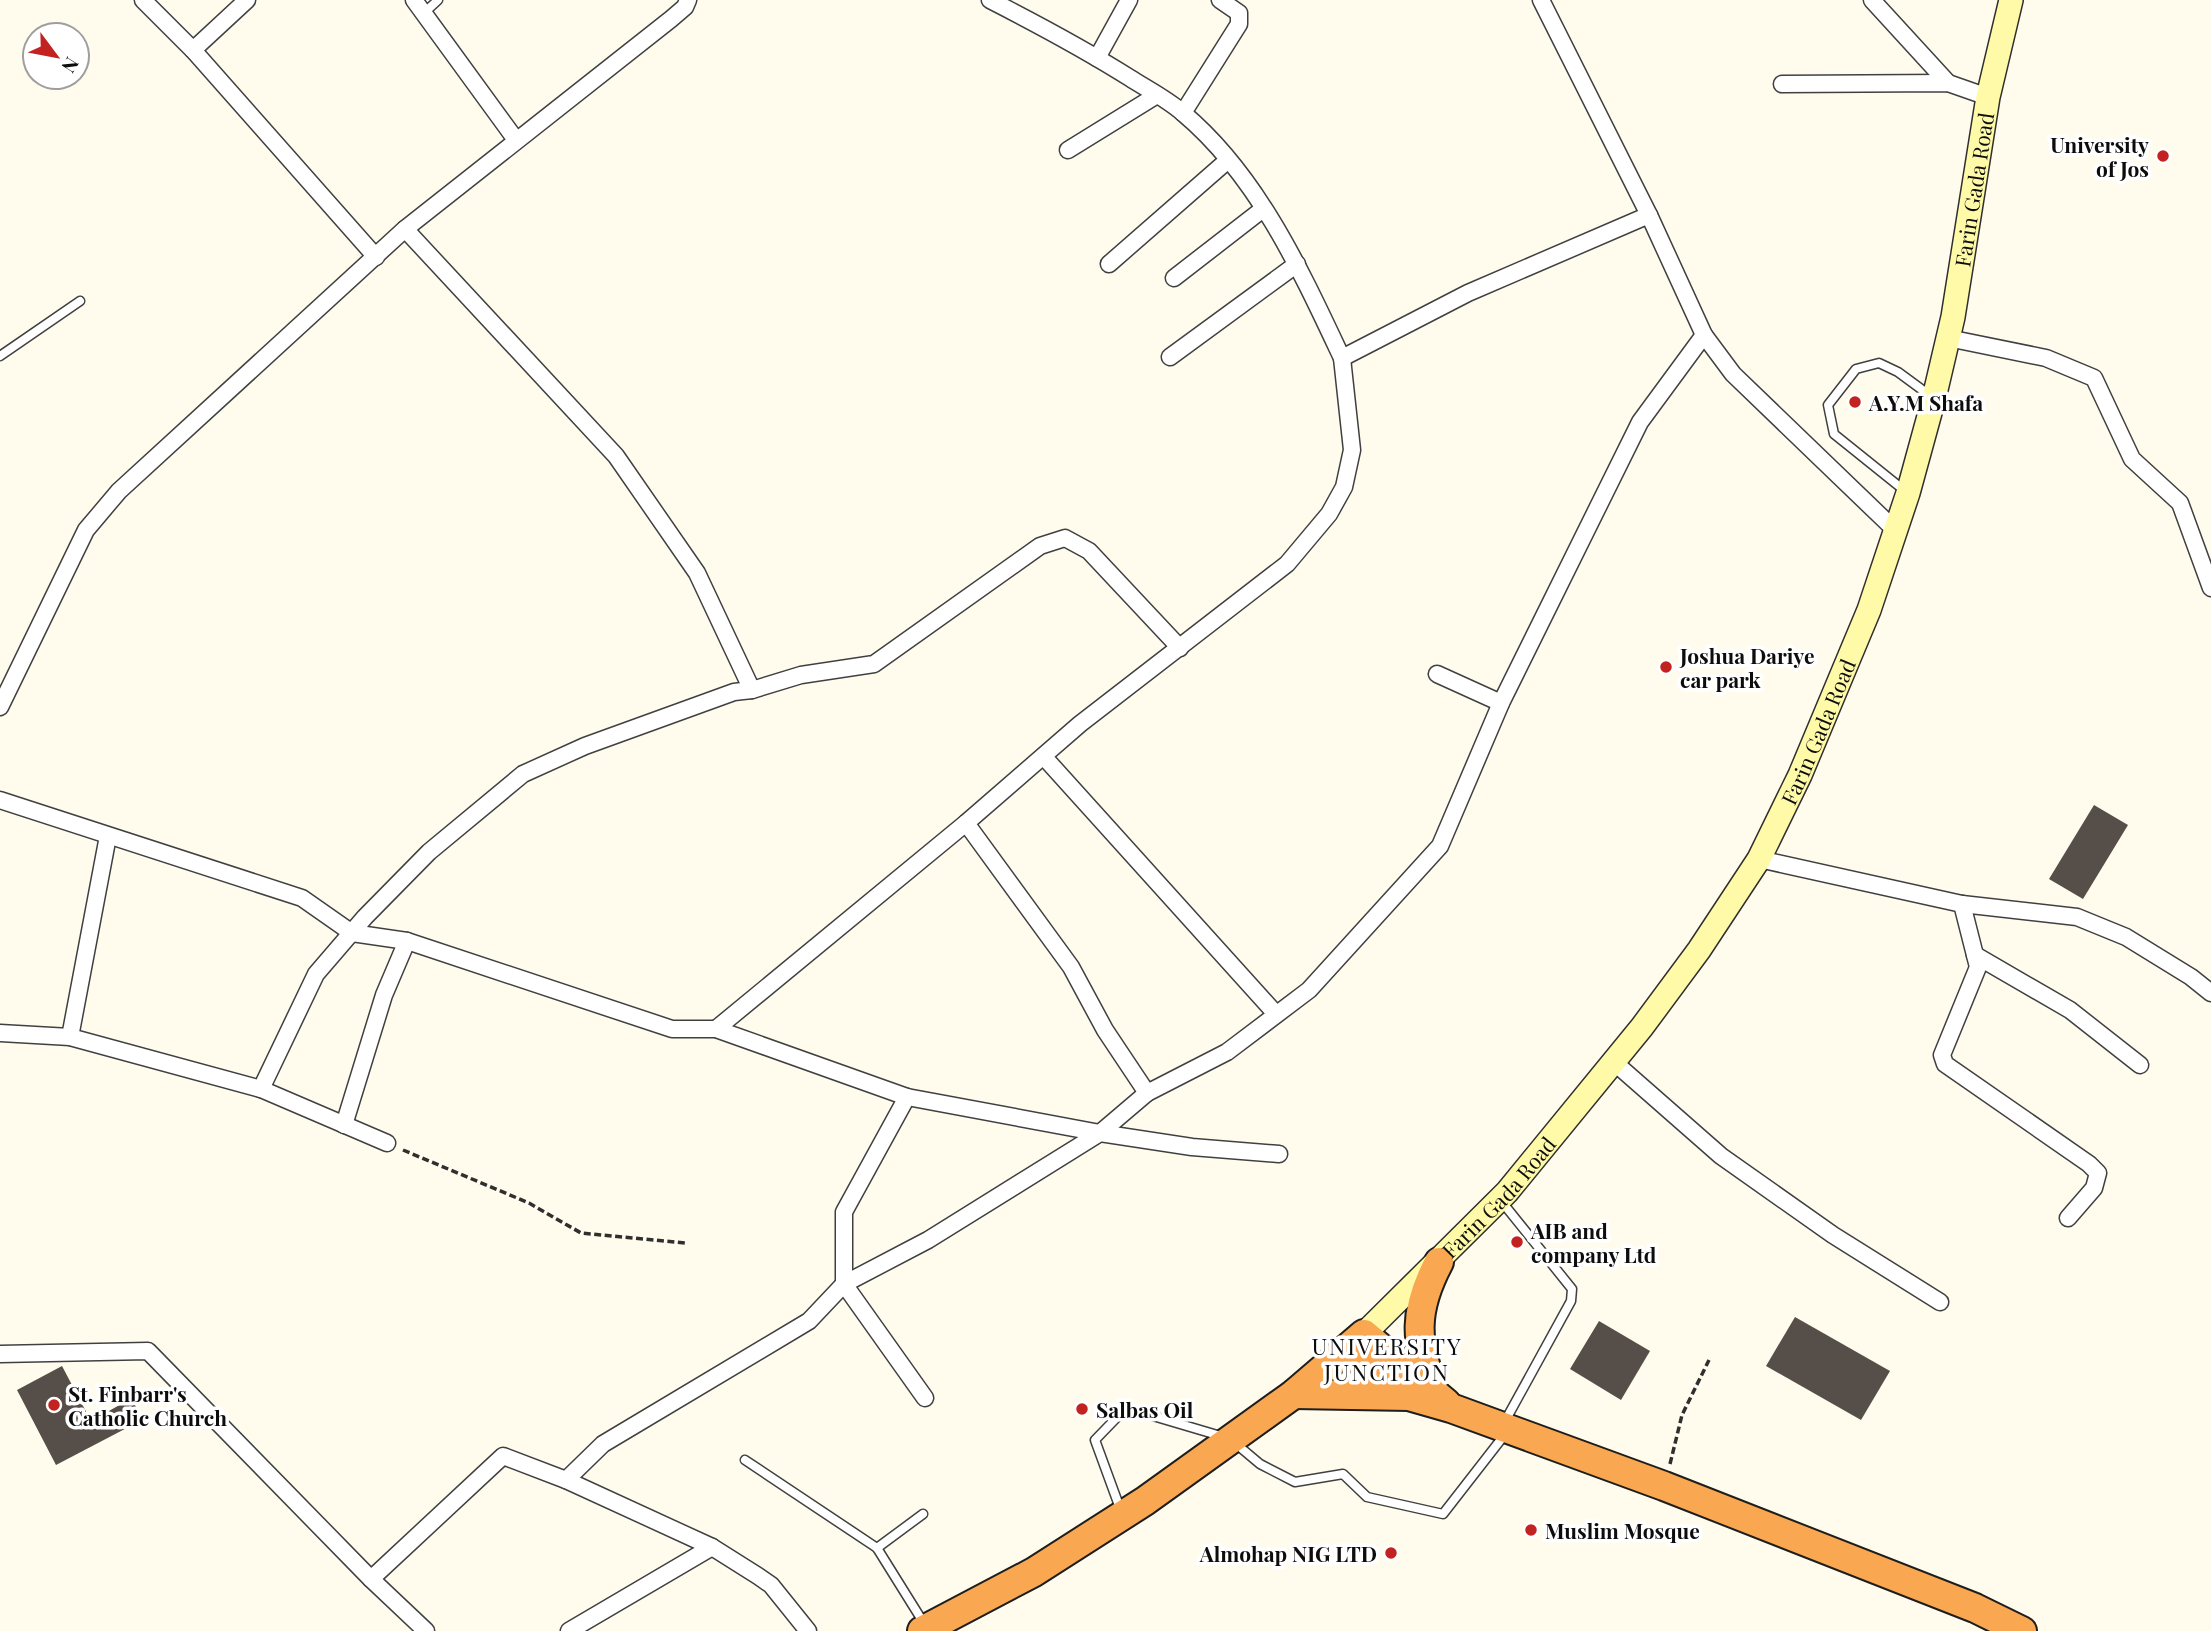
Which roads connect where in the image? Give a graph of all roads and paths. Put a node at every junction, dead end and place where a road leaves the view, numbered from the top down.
1 (144, 0) edge
2 (247, 0) edge
3 (439, 0) edge
4 (688, 0) edge
5 (989, 0) edge
6 (1129, 0) edge
7 (1220, 0) edge
8 (1541, 0) edge
9 (1872, 0) edge
10 (2011, 0) edge
11 (419, 6) edge
12 (193, 50) junction
13 (1097, 58) junction
14 (1948, 83) junction
15 (1782, 84) dead end
16 (1157, 95) junction
17 (1988, 97) junction
18 (1183, 113) junction
19 (516, 140) junction
20 (1068, 150) dead end
21 (1228, 160) junction
22 (1263, 209) junction
23 (1649, 215) junction
24 (405, 229) junction
25 (376, 257) junction
26 (1109, 264) dead end
27 (1297, 264) junction
28 (1174, 278) dead end
29 (80, 301) dead end
30 (1704, 335) junction
31 (1948, 338) junction
32 (0, 356) edge
33 (1170, 356) dead end
34 (1342, 358) junction
35 (1934, 398) junction
36 (1908, 493) junction
37 (1895, 530) junction
38 (2211, 588) edge
39 (1180, 648) junction
40 (1437, 674) dead end
41 (752, 690) junction
42 (1501, 703) junction
43 (0, 707) edge
44 (1044, 757) junction
45 (0, 800) edge
46 (966, 823) junction
47 (108, 836) junction
48 (1759, 859) junction
49 (1962, 904) junction
50 (352, 933) junction
51 (407, 941) junction
52 (1975, 955) junction
53 (2211, 993) edge
54 (1276, 1014) junction
55 (716, 1029) junction
56 (0, 1033) edge
57 (69, 1037) junction
58 (1615, 1063) junction
59 (2140, 1065) dead end
60 (261, 1089) junction
61 (1147, 1093) junction
62 (907, 1097) junction
63 (344, 1125) junction
64 (1100, 1133) junction
65 (387, 1143) joint
66 (1279, 1154) dead end
67 (1500, 1199) junction
68 (2068, 1218) dead end
69 (686, 1243) dead end
70 (1439, 1262) junction
71 (844, 1283) junction
72 (1940, 1302) dead end
73 (1355, 1343) junction
74 (0, 1354) edge
75 (1709, 1360) dead end
76 (1294, 1394) junction
77 (925, 1398) dead end
78 (1431, 1398) junction
79 (1506, 1427) junction
80 (1229, 1438) junction
81 (745, 1460) dead end
82 (566, 1480) junction
83 (1664, 1486) junction
84 (923, 1514) dead end
85 (1123, 1516) junction
86 (712, 1547) junction
87 (877, 1548) junction
88 (371, 1578) junction
89 (926, 1630) edge
90 (426, 1631) edge
91 (569, 1631) edge
92 (808, 1631) edge
93 (2022, 1631) edge

1 - 12 street
2 - 12 street
3 - 11 lane
4 - 19 street
5 - 13 street
6 - 13 street
7 - 18 street
8 - 23 street
9 - 14 street
10 - 17 main road, Farin Gada Road
11 - 19 street
12 - 25 street
13 - 16 street
14 - 15 street
14 - 17 street
16 - 18 street
16 - 20 street
17 - 31 main road, Farin Gada Road
18 - 21 street
19 - 24 street
21 - 22 street
21 - 26 street
22 - 27 street
22 - 28 street
23 - 30 street
23 - 34 street
24 - 25 street
24 - 41 street
25 - 43 street
27 - 33 street
27 - 34 street
29 - 32 lane
30 - 37 street
30 - 42 street
31 - 35 main road, Farin Gada Road
31 - 38 street
34 - 39 street
35 - 36 main road, Farin Gada Road
35 - 36 lane
36 - 37 main road, Farin Gada Road
37 - 48 main road, Farin Gada Road
39 - 41 street
39 - 44 street
40 - 42 street
41 - 50 street
42 - 54 street
44 - 46 street
44 - 54 street
45 - 47 street
46 - 55 street
46 - 61 street
47 - 50 street
47 - 57 street
48 - 49 street
48 - 58 main road, Farin Gada Road
49 - 52 street
49 - 53 street
50 - 51 street
50 - 60 street
51 - 55 street
51 - 63 street
52 - 59 street
52 - 68 street
54 - 61 street
55 - 62 street
56 - 57 street
57 - 60 street
58 - 67 main road, Farin Gada Road
58 - 72 street
60 - 63 street
61 - 64 street
62 - 64 street
62 - 71 street
63 - 65 street
64 - 66 street
64 - 71 street
65 - 69 path
67 - 70 main road, Farin Gada Road
67 - 79 lane
70 - 73 main road, Farin Gada Road
70 - 78 highway
71 - 77 street
71 - 82 street
73 - 76 highway
73 - 78 highway
74 - 88 street
75 - 83 path
76 - 78 highway
76 - 80 highway
78 - 79 highway
79 - 80 lane
79 - 83 highway
80 - 85 highway
80 - 85 lane
81 - 87 lane
82 - 86 street
82 - 88 street
83 - 93 highway
84 - 87 lane
85 - 89 highway
86 - 91 street
86 - 92 street
87 - 89 lane
88 - 90 street

